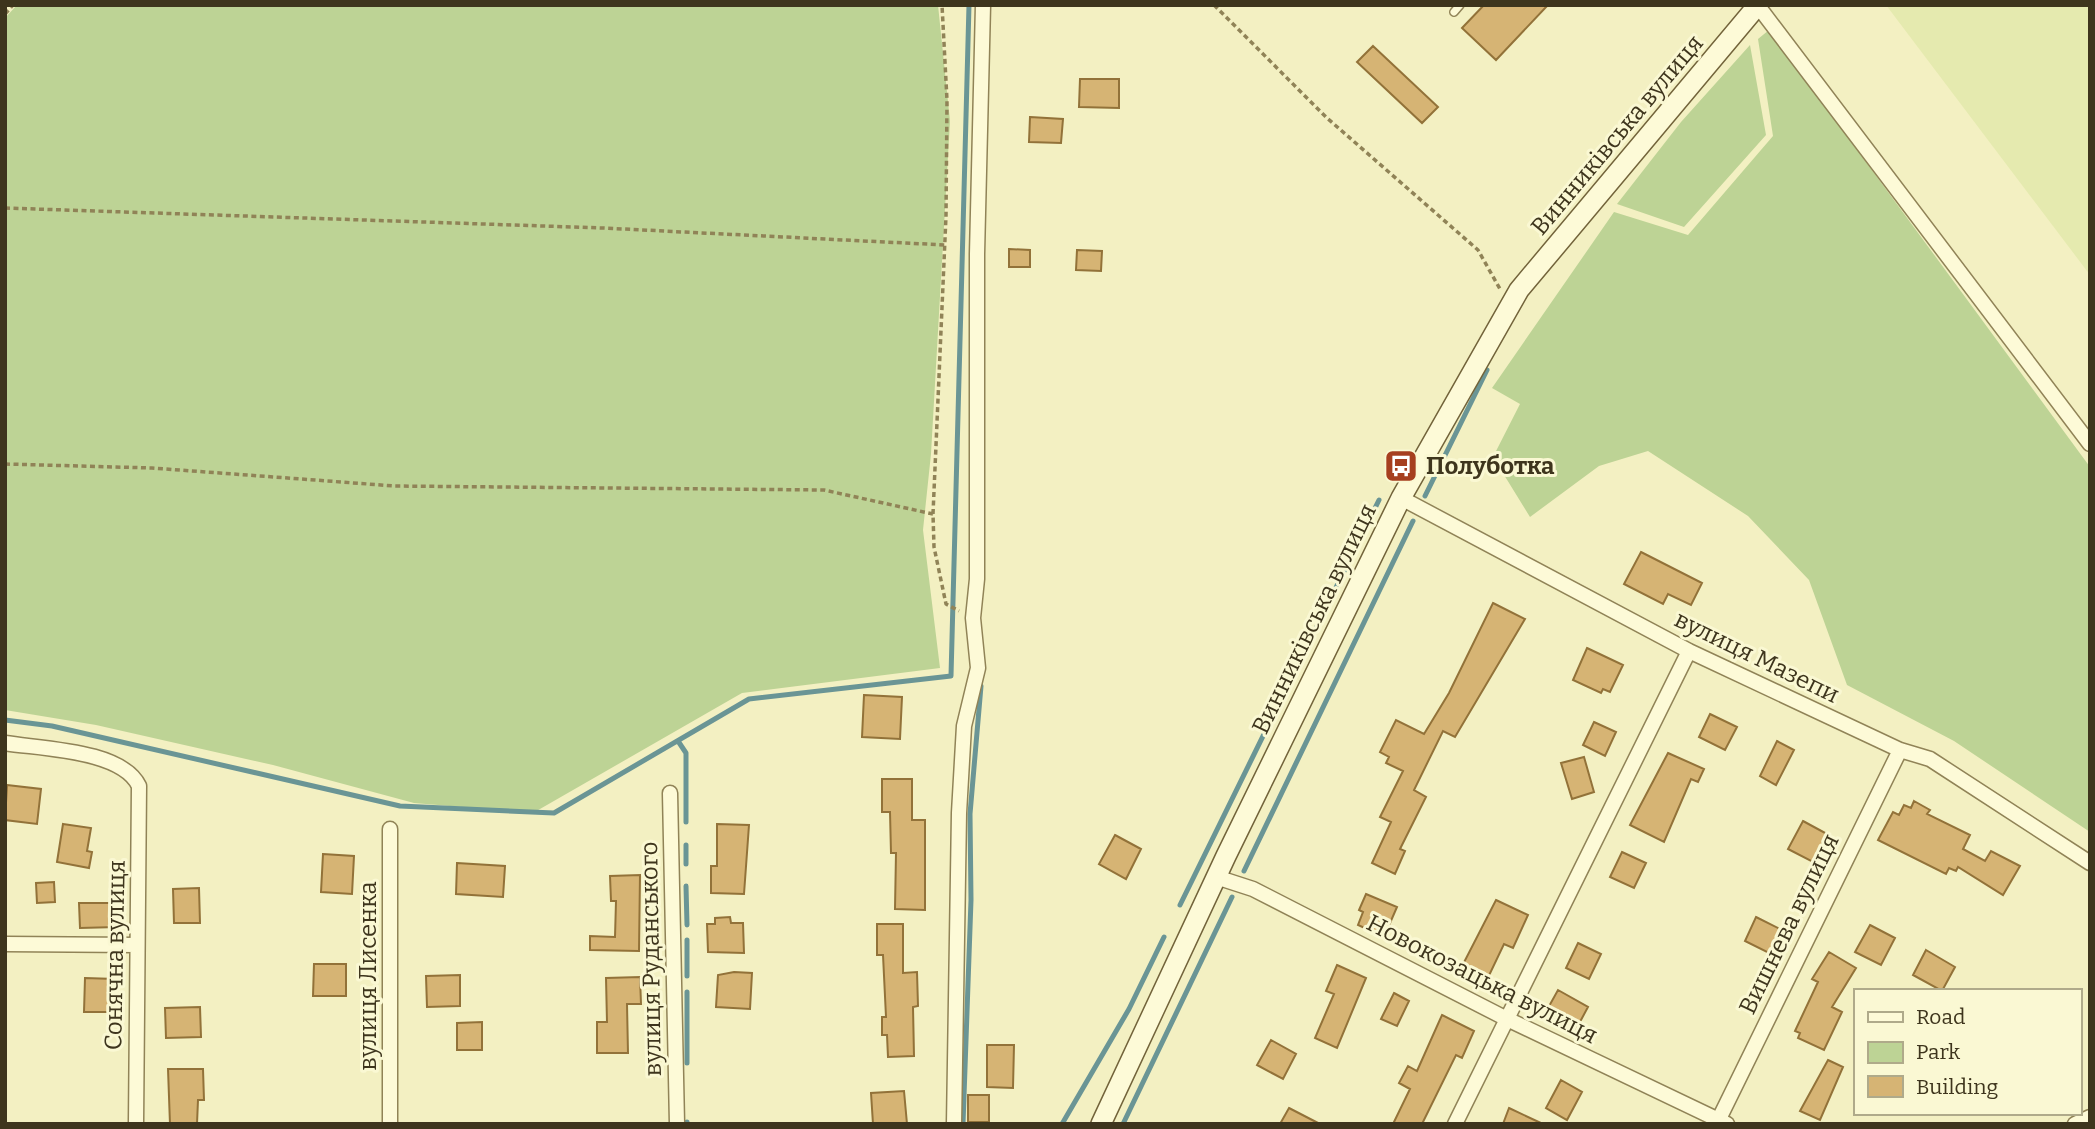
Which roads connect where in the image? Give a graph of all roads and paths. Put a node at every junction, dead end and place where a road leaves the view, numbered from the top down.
1 (13, 5) edge
2 (942, 5) edge
3 (984, 5) edge
4 (1214, 5) edge
5 (1758, 5) edge
6 (5, 14) edge
7 (5, 208) edge
8 (945, 245) junction
9 (1510, 306) junction
10 (2090, 444) edge
11 (5, 464) edge
12 (1401, 498) junction
13 (933, 514) junction
14 (974, 618) junction
15 (1689, 651) junction
16 (5, 743) edge
17 (1900, 750) junction
18 (670, 793) dead end
19 (390, 828) dead end
20 (2090, 863) edge
21 (1216, 877) junction
22 (5, 944) edge
23 (137, 945) junction
24 (1507, 1019) junction
25 (2090, 1117) edge
26 (1723, 1121) edge
27 (136, 1124) edge
28 (390, 1124) edge
29 (677, 1124) edge
30 (954, 1124) edge
31 (1101, 1124) edge
32 (1455, 1124) edge
33 (2075, 1124) edge

1 - 6 path
2 - 8 path
3 - 14 street
4 - 9 path
5 - 9 main road, Винниківська вулиця
5 - 10 street
7 - 8 path
8 - 13 path
9 - 12 main road, Винниківська вулиця
11 - 13 path
12 - 15 street, вулиця Мазепи
12 - 21 main road, Винниківська вулиця
13 - 14 path
14 - 30 street
15 - 17 street, вулиця Мазепи
15 - 24 street
16 - 23 street, Сонячна вулиця
17 - 20 street, вулиця Мазепи
17 - 26 street, Вишнева вулиця
18 - 29 street, вулиця Руданського
19 - 28 street, вулиця Лисенка
21 - 24 street, Новокозацька вулиця
21 - 31 main road, Винниківська вулиця
22 - 23 street
23 - 27 street, Сонячна вулиця
24 - 26 street, Новокозацька вулиця
24 - 32 street
25 - 33 street

